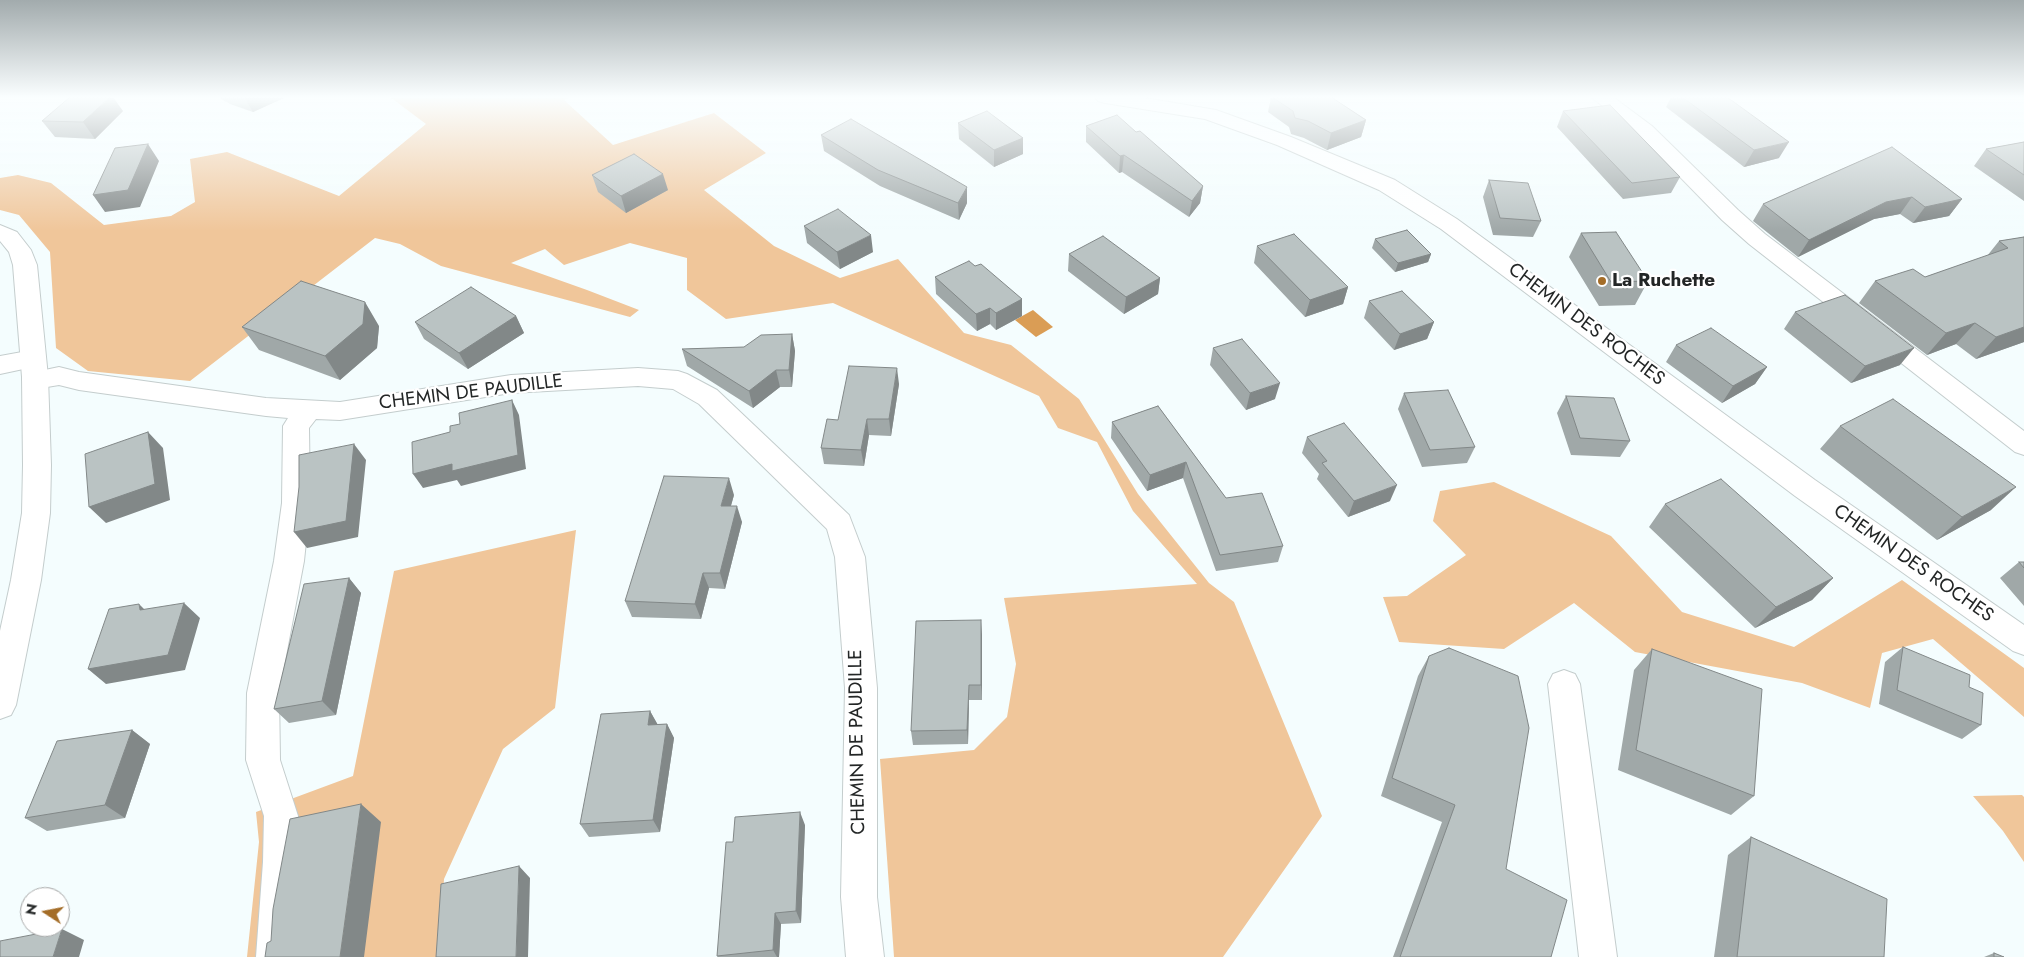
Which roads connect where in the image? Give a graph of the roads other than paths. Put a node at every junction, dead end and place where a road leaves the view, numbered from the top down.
1 (1286, 142) edge
2 (1657, 142) edge
3 (0, 232) edge
4 (0, 365) edge
5 (34, 370) junction
6 (310, 409) junction
7 (2024, 445) edge
8 (2024, 642) edge
9 (1564, 684) dead end
10 (0, 705) edge
11 (276, 957) edge
12 (865, 957) edge
13 (1598, 957) edge

1 - 8 street, CHEMIN DES ROCHES
2 - 7 street
3 - 5 street
4 - 5 street, CHEMIN DE PAUDILLE
5 - 6 street, CHEMIN DE PAUDILLE
5 - 10 street
6 - 11 street
6 - 12 street, CHEMIN DE PAUDILLE
9 - 13 street

